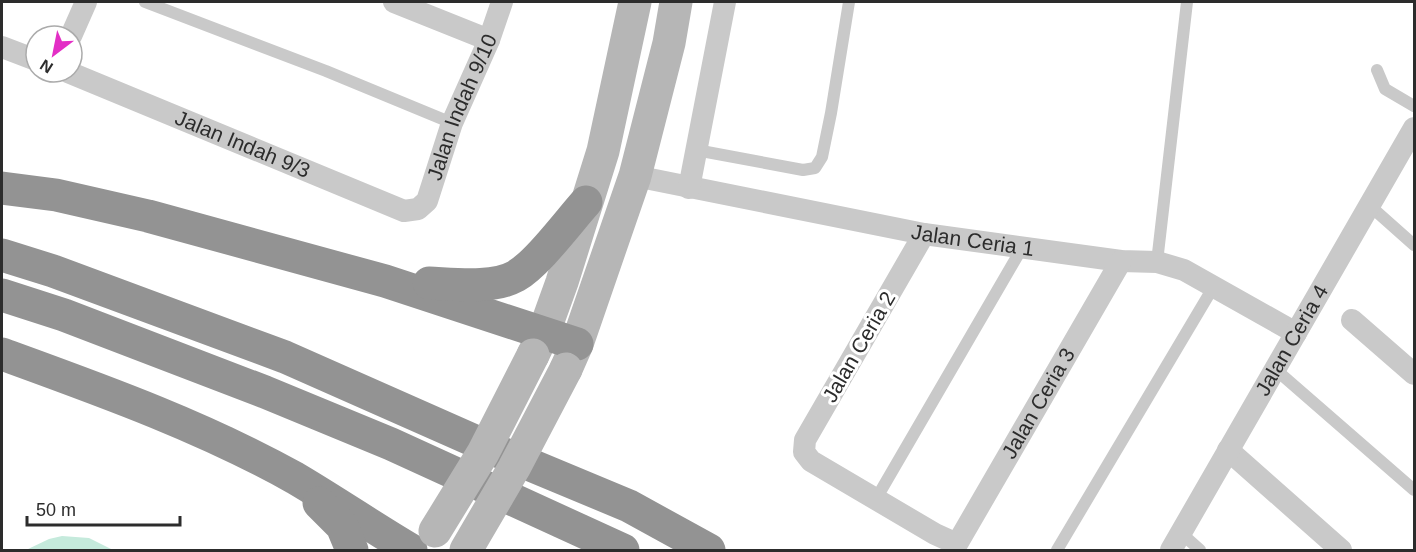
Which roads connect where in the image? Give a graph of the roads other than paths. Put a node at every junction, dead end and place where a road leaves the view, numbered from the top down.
1 (86, 2) edge
2 (145, 2) edge
3 (394, 2) edge
4 (502, 2) edge
5 (635, 2) edge
6 (676, 2) edge
7 (724, 2) edge
8 (849, 2) edge
9 (1187, 2) edge
10 (76, 24) edge
11 (489, 40) junction
12 (2, 47) edge
13 (24, 55) edge
14 (1377, 70) dead end
15 (84, 79) edge
16 (1414, 106) edge
17 (452, 123) junction
18 (1414, 131) edge
19 (696, 150) junction
20 (635, 176) junction
21 (2, 188) edge
22 (689, 188) junction
23 (586, 202) junction
24 (1369, 205) junction
25 (418, 209) joint
26 (924, 234) junction
27 (1414, 245) edge
28 (1022, 248) junction
29 (2, 255) edge
30 (1121, 261) junction
31 (1157, 262) junction
32 (385, 281) junction
33 (1214, 286) junction
34 (2, 295) edge
35 (1352, 320) dead end
36 (1296, 333) junction
37 (539, 344) junction
38 (2, 354) edge
39 (571, 357) junction
40 (1275, 369) junction
41 (1414, 374) edge
42 (1228, 450) junction
43 (295, 478) junction
44 (1414, 489) edge
45 (876, 499) junction
46 (1176, 542) edge
47 (423, 544) edge
48 (962, 547) edge
49 (352, 550) edge
50 (466, 550) edge
51 (623, 550) edge
52 (709, 550) edge
53 (1057, 550) edge
54 (1200, 550) edge
55 (1341, 550) edge

1 - 10 street
2 - 17 lane
3 - 11 street
4 - 11 street, Jalan Indah 9/10
5 - 23 main road
6 - 20 main road
7 - 19 street
8 - 19 lane
9 - 31 lane
11 - 17 street, Jalan Indah 9/10
12 - 13 street
14 - 16 lane
15 - 25 street, Jalan Indah 9/3
17 - 25 street, Jalan Indah 9/10
18 - 24 street, Jalan Ceria 4
19 - 22 street
20 - 22 street, Jalan Ceria 1
20 - 39 main road
21 - 32 highway
22 - 26 street, Jalan Ceria 1
23 - 32 highway
23 - 37 main road
24 - 27 lane
24 - 36 street, Jalan Ceria 4
26 - 28 street, Jalan Ceria 1
26 - 45 street, Jalan Ceria 2
28 - 30 street, Jalan Ceria 1
28 - 45 lane
29 - 52 highway
30 - 31 street, Jalan Ceria 1
30 - 48 street, Jalan Ceria 3
31 - 33 street, Jalan Ceria 1
32 - 37 highway
33 - 36 street, Jalan Ceria 1
33 - 53 lane
34 - 51 highway
35 - 41 street
36 - 40 street, Jalan Ceria 4
37 - 39 highway
37 - 47 main road, bridge
38 - 43 highway
39 - 50 main road, bridge
40 - 42 street, Jalan Ceria 4
40 - 44 lane
42 - 46 street, Jalan Ceria 4
42 - 55 street
43 - 47 highway
43 - 49 highway
45 - 48 street
46 - 54 lane

